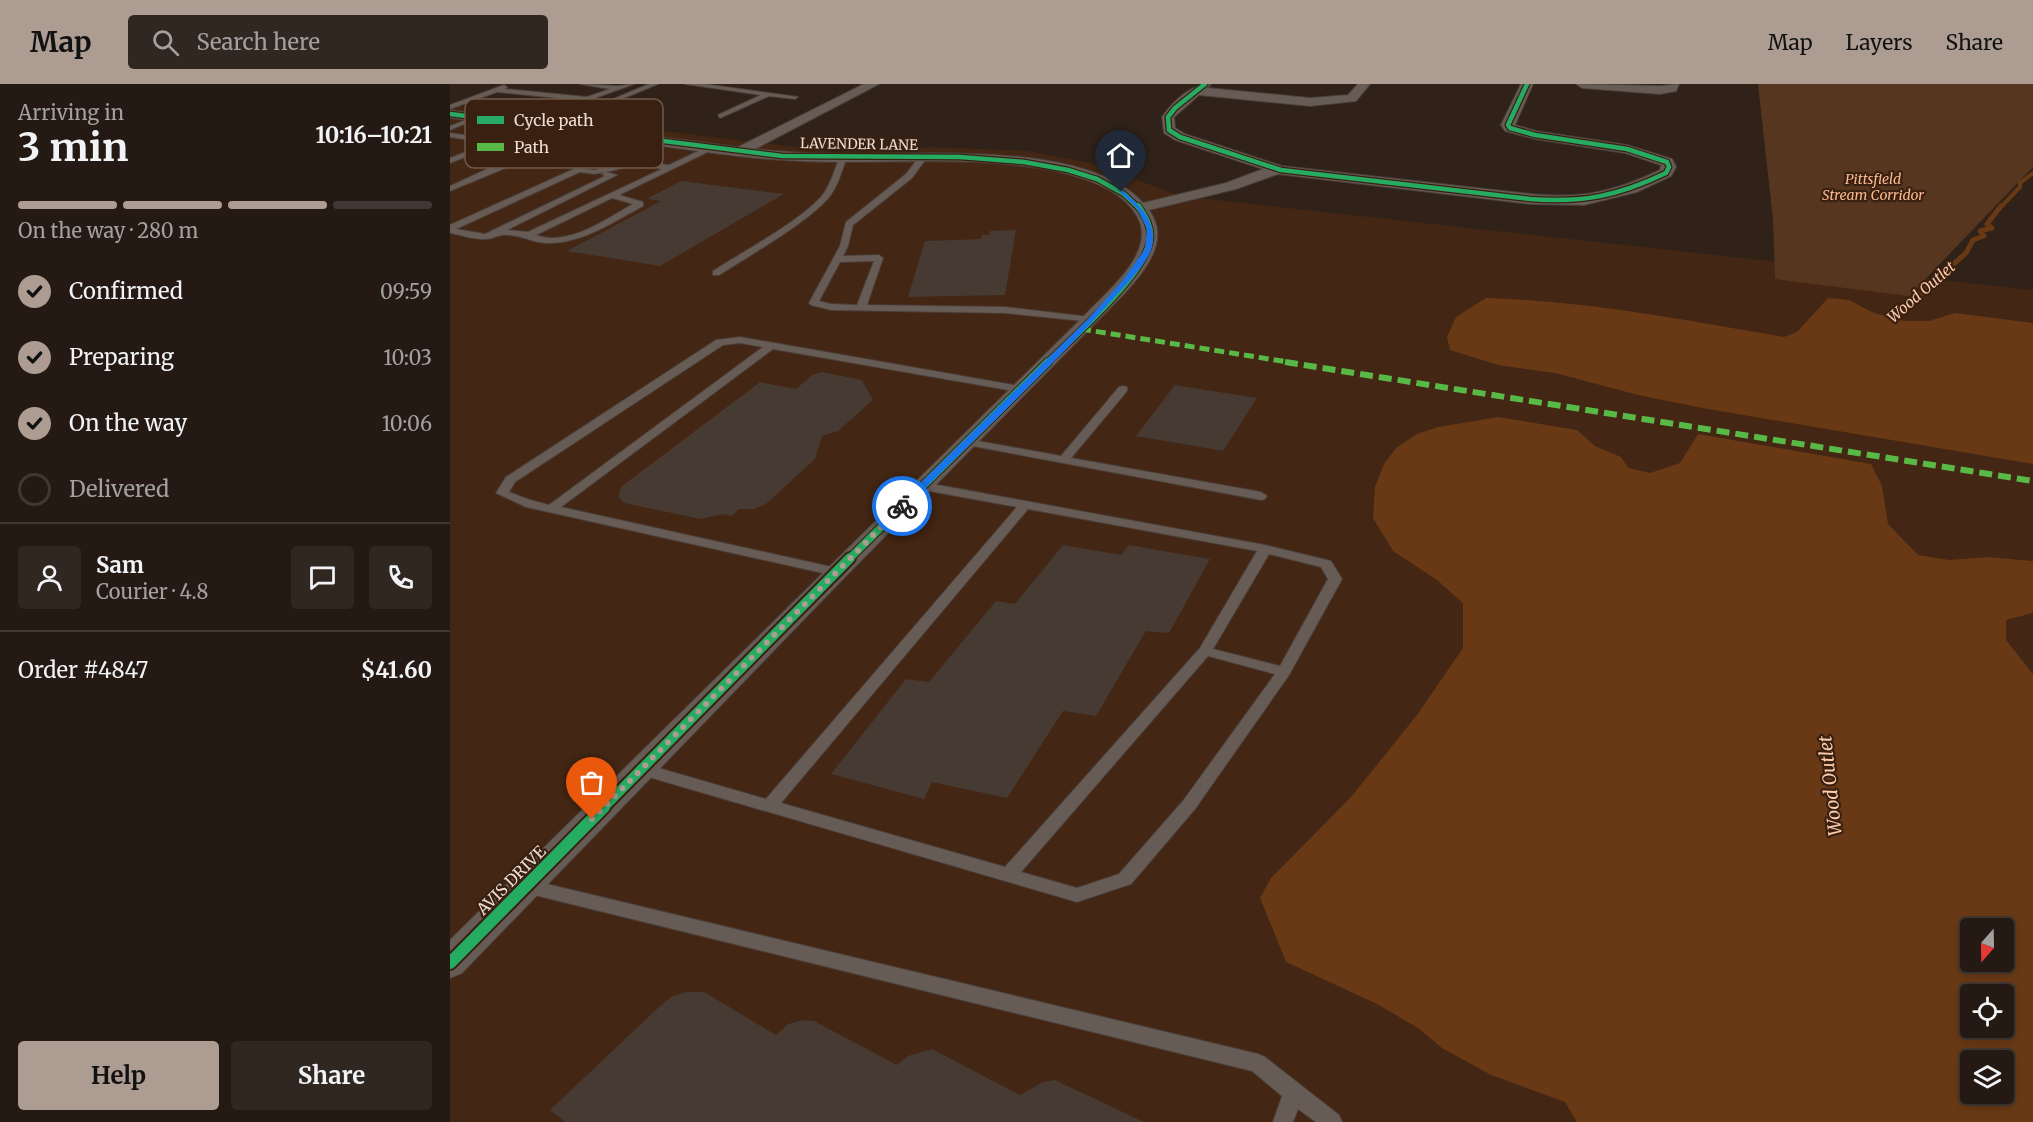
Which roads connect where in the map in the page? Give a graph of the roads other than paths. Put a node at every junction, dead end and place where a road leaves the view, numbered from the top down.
1 (513, 84) edge
2 (583, 84) edge
3 (631, 84) edge
4 (655, 84) edge
5 (688, 84) edge
6 (750, 84) edge
7 (873, 84) edge
8 (1364, 84) edge
9 (1527, 84) edge
10 (1582, 84) edge
11 (1673, 84) edge
12 (620, 88) junction
13 (1201, 88) edge
14 (497, 90) junction
15 (737, 90) junction
16 (769, 92) junction
17 (795, 97) dead end
18 (472, 99) edge
19 (618, 99) edge
20 (465, 102) edge
21 (450, 107) edge
22 (450, 114) edge
23 (465, 116) edge
24 (720, 116) dead end
25 (465, 122) edge
26 (450, 128) edge
27 (450, 135) edge
28 (460, 136) junction
29 (465, 137) edge
30 (450, 140) edge
31 (663, 142) edge
32 (712, 148) junction
33 (741, 152) junction
34 (465, 155) edge
35 (843, 158) junction
36 (922, 159) junction
37 (450, 161) edge
38 (1254, 163) junction
39 (663, 167) edge
40 (499, 168) edge
41 (613, 168) edge
42 (672, 168) junction
43 (1277, 169) junction
44 (594, 172) junction
45 (450, 189) edge
46 (613, 196) junction
47 (1126, 196) junction
48 (1140, 207) junction
49 (450, 229) edge
50 (530, 235) junction
51 (486, 237) junction
52 (837, 259) junction
53 (716, 273) dead end
54 (861, 307) junction
55 (1096, 314) junction
56 (772, 345) junction
57 (1020, 389) junction
58 (1123, 389) dead end
59 (967, 441) junction
60 (1064, 459) junction
61 (922, 486) junction
62 (1261, 496) dead end
63 (1025, 505) junction
64 (551, 509) junction
65 (1265, 549) junction
66 (836, 572) junction
67 (1205, 651) junction
68 (1284, 672) junction
69 (641, 769) junction
70 (769, 806) junction
71 (1008, 875) junction
72 (526, 886) junction
73 (450, 963) edge
74 (1293, 1093) junction
75 (1283, 1122) edge
76 (1332, 1122) edge

1 - 14 lane
2 - 12 lane
3 - 12 lane
4 - 19 lane
5 - 15 lane
6 - 15 lane
7 - 33 street
8 - 13 street
9 - 43 street
10 - 11 street
12 - 14 lane
13 - 38 street
14 - 18 lane
15 - 16 lane
16 - 17 lane
16 - 24 lane
20 - 21 lane
22 - 23 street, LAVENDER LANE
25 - 26 lane
27 - 28 lane
28 - 29 lane
28 - 30 lane
31 - 32 street, LAVENDER LANE
32 - 33 street, LAVENDER LANE
32 - 42 lane
33 - 35 street, LAVENDER LANE
34 - 37 lane
35 - 36 street, LAVENDER LANE
35 - 53 lane
36 - 47 street, LAVENDER LANE
36 - 52 lane
38 - 43 street
38 - 47 street
39 - 42 lane
40 - 45 lane
41 - 44 lane
42 - 46 lane
43 - 48 street
44 - 49 lane
44 - 51 lane
46 - 50 lane
46 - 50 lane
47 - 48 street, LAVENDER LANE
48 - 55 street
49 - 51 lane
50 - 51 lane
52 - 54 lane
52 - 54 lane
54 - 55 lane
55 - 57 street, AVIS DRIVE
56 - 57 lane
56 - 64 lane
56 - 64 lane
57 - 59 street, AVIS DRIVE
58 - 60 lane
59 - 60 lane
59 - 61 street, AVIS DRIVE
60 - 62 lane
61 - 63 lane
61 - 66 street, AVIS DRIVE
63 - 65 lane
63 - 70 lane
64 - 66 lane
65 - 67 lane
65 - 68 lane
66 - 69 street, AVIS DRIVE
67 - 68 lane
67 - 71 lane
68 - 71 lane
69 - 70 lane
69 - 72 street, AVIS DRIVE
70 - 71 lane
72 - 73 street, AVIS DRIVE
72 - 74 lane
74 - 75 lane
74 - 76 lane

